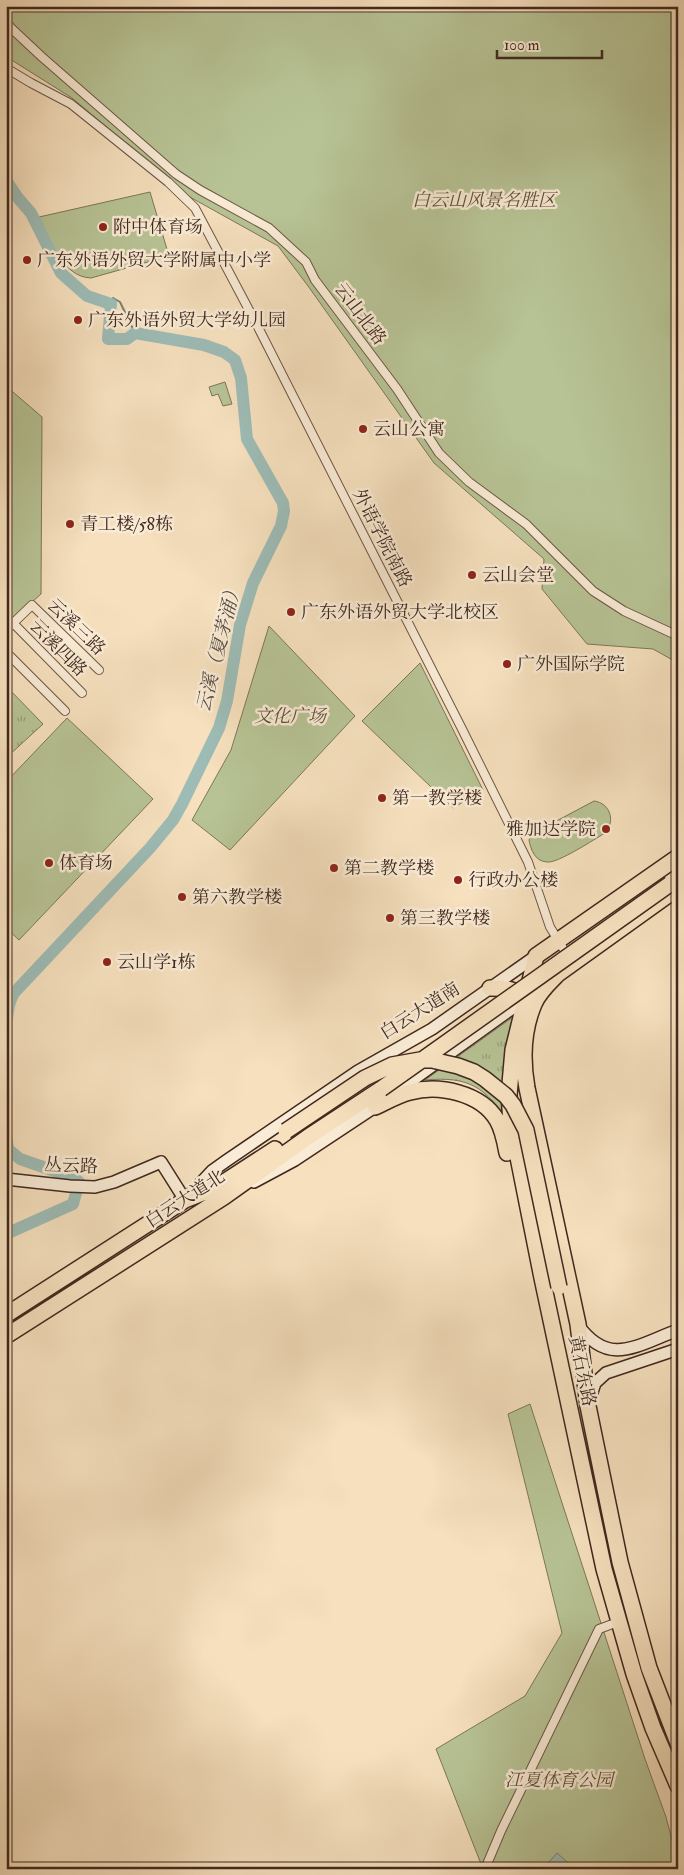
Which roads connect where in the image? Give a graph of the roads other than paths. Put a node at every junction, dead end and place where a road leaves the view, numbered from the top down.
1 (6, 21) edge
2 (6, 68) edge
3 (176, 174) junction
4 (168, 182) junction
5 (13, 624) junction
6 (6, 630) edge
7 (678, 636) edge
8 (6, 652) edge
9 (99, 670) dead end
10 (82, 693) dead end
11 (65, 711) dead end
12 (678, 857) edge
13 (678, 868) edge
14 (672, 882) edge
15 (558, 942) junction
16 (536, 956) junction
17 (572, 964) junction
18 (558, 974) junction
19 (490, 988) junction
20 (525, 999) junction
21 (511, 1010) junction
22 (531, 1014) junction
23 (379, 1085) junction
24 (375, 1107) junction
25 (540, 1142) junction
26 (515, 1144) junction
27 (11, 1180) edge
28 (232, 1192) junction
29 (185, 1200) junction
30 (542, 1278) junction
31 (6, 1315) edge
32 (578, 1324) junction
33 (678, 1330) edge
34 (6, 1336) edge
35 (634, 1347) junction
36 (678, 1348) edge
37 (640, 1362) junction
38 (588, 1406) junction
39 (618, 1622) junction
40 (678, 1743) edge
41 (678, 1786) edge
42 (485, 1869) edge

1 - 3 street, 云山北路
2 - 4 street, 外语学院南路
3 - 4 street
3 - 7 street, 云山北路
4 - 15 street, 外语学院南路
5 - 6 street
5 - 9 street, 云溪三路
5 - 10 street, 云溪四路
8 - 11 street
12 - 15 highway, 白云大道南
13 - 14 highway
14 - 17 highway
14 - 23 highway, bridge
15 - 16 highway, 白云大道南
15 - 17 street, 外语学院南路
16 - 19 main road, 白云大道南
16 - 20 highway, 黄石东路
17 - 18 highway
18 - 20 main road
18 - 22 highway, 黄石东路
19 - 20 highway
19 - 21 main road
19 - 29 main road, 白云大道南
20 - 21 main road
20 - 22 highway
20 - 26 highway, 黄石东路
21 - 24 main road
22 - 25 highway, 黄石东路
23 - 28 highway, 白云大道北
23 - 29 highway, 白云大道北
24 - 28 main road
24 - 30 highway
25 - 26 highway
25 - 32 highway, 黄石东路
26 - 30 highway, 黄石东路
27 - 29 main road, 丛云路
28 - 34 highway, 白云大道北
29 - 31 highway, 白云大道北
29 - 38 highway, bridge
30 - 39 highway, 黄石东路
32 - 35 main road
32 - 38 highway, 黄石东路
33 - 35 main road
35 - 37 main road
36 - 37 main road
37 - 38 main road
38 - 40 highway, 黄石东路
39 - 41 highway, 黄石东路
39 - 42 street

